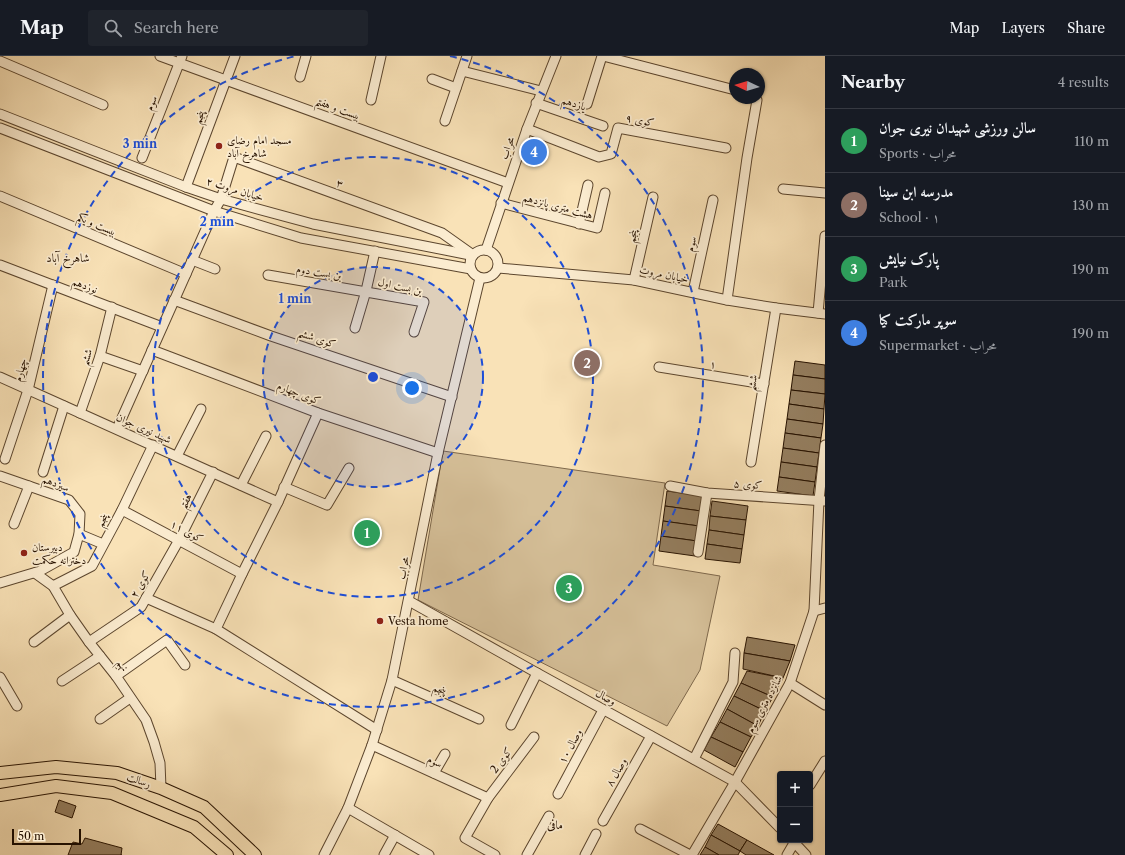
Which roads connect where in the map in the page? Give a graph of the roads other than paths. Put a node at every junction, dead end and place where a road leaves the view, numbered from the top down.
1 (160, 56) edge
2 (235, 56) edge
3 (306, 56) edge
4 (381, 56) edge
5 (467, 56) edge
6 (556, 56) edge
7 (603, 56) edge
8 (181, 60) edge
9 (0, 61) edge
10 (462, 71) junction
11 (300, 77) dead end
12 (432, 79) dead end
13 (226, 80) junction
14 (456, 88) junction
15 (729, 88) edge
16 (541, 91) junction
17 (371, 100) dead end
18 (536, 103) junction
19 (587, 104) dead end
20 (756, 104) edge
21 (103, 105) dead end
22 (0, 114) edge
23 (445, 121) dead end
24 (603, 126) dead end
25 (0, 128) edge
26 (527, 128) junction
27 (726, 148) dead end
28 (142, 158) dead end
29 (508, 183) junction
30 (588, 185) dead end
31 (186, 187) junction
32 (783, 189) dead end
33 (604, 193) dead end
34 (825, 193) edge
35 (0, 196) edge
36 (653, 197) dead end
37 (220, 198) junction
38 (713, 200) dead end
39 (501, 203) junction
40 (214, 211) junction
41 (579, 224) junction
42 (825, 236) edge
43 (486, 250) junction
44 (375, 251) junction
45 (473, 255) junction
46 (192, 260) junction
47 (0, 265) edge
48 (498, 268) junction
49 (215, 269) dead end
50 (470, 269) junction
51 (186, 274) junction
52 (268, 276) dead end
53 (480, 278) junction
54 (634, 280) junction
55 (54, 285) junction
56 (366, 292) junction
57 (693, 292) junction
58 (174, 300) junction
59 (727, 300) junction
60 (112, 307) junction
61 (776, 308) junction
62 (821, 314) edge
63 (162, 327) junction
64 (355, 328) dead end
65 (414, 332) dead end
66 (152, 350) junction
67 (100, 356) junction
68 (659, 368) dead end
69 (143, 371) junction
70 (0, 377) edge
71 (764, 384) junction
72 (28, 390) junction
73 (452, 397) junction
74 (64, 406) junction
75 (201, 409) dead end
76 (80, 413) junction
77 (318, 413) junction
78 (117, 429) junction
79 (266, 436) dead end
80 (152, 445) junction
81 (825, 445) edge
82 (438, 453) junction
83 (177, 456) junction
84 (5, 459) dead end
85 (752, 462) dead end
86 (349, 468) dead end
87 (42, 472) dead end
88 (213, 472) junction
89 (0, 476) edge
90 (241, 485) junction
91 (29, 486) junction
92 (670, 486) dead end
93 (284, 487) junction
94 (707, 493) junction
95 (822, 501) edge
96 (278, 502) junction
97 (122, 510) junction
98 (14, 524) dead end
99 (79, 534) junction
100 (179, 540) junction
101 (103, 544) junction
102 (698, 552) dead end
103 (34, 573) junction
104 (242, 574) junction
105 (0, 583) edge
106 (53, 586) junction
107 (146, 598) junction
108 (409, 601) junction
109 (825, 608) edge
110 (814, 611) junction
111 (70, 615) junction
112 (216, 629) junction
113 (34, 642) dead end
114 (89, 642) junction
115 (735, 653) dead end
116 (100, 656) junction
117 (185, 665) dead end
118 (537, 674) junction
119 (116, 676) junction
120 (0, 677) edge
121 (392, 680) junction
122 (62, 681) dead end
123 (790, 683) junction
124 (130, 698) junction
125 (825, 705) edge
126 (18, 706) dead end
127 (603, 710) junction
128 (100, 719) dead end
129 (479, 719) dead end
130 (511, 725) dead end
131 (377, 730) junction
132 (651, 736) junction
133 (534, 737) dead end
134 (372, 745) junction
135 (445, 754) dead end
136 (694, 759) junction
137 (825, 761) edge
138 (0, 773) edge
139 (434, 773) junction
140 (813, 780) edge
141 (735, 782) junction
142 (161, 788) junction
143 (558, 794) dead end
144 (0, 795) edge
145 (488, 798) junction
146 (204, 807) junction
147 (348, 808) junction
148 (549, 816) dead end
149 (603, 821) dead end
150 (777, 825) edge
151 (194, 827) junction
152 (640, 829) dead end
153 (596, 834) dead end
154 (395, 835) junction
155 (792, 843) edge
156 (795, 843) edge
157 (227, 855) edge
158 (255, 855) edge
159 (324, 855) edge
160 (384, 855) edge
161 (429, 855) edge
162 (495, 855) edge
163 (528, 855) edge
164 (585, 855) edge
165 (691, 855) edge
166 (787, 855) edge
167 (806, 855) edge

1 - 8 street, بیست و هفتم
2 - 13 street, پنجم
3 - 11 street
4 - 17 street
5 - 10 street
6 - 16 street, محراب
7 - 15 street
7 - 19 street
8 - 13 street, بیست و هفتم
8 - 28 street, سوم
9 - 21 street
10 - 14 street
10 - 16 street
12 - 14 street
13 - 29 street, بیست و هفتم
13 - 31 street, پنجم
14 - 23 street
16 - 18 street, محراب
18 - 24 street, یازدهم
18 - 26 street, محراب
20 - 59 street
22 - 31 street, خیابان مروت ۲
25 - 40 street
26 - 27 street, کوی ۹
26 - 29 street, محراب
29 - 39 street, محراب
30 - 41 street
31 - 37 street, خیابان مروت ۲
32 - 34 street
33 - 41 street, هشت متری پانزدهم
35 - 51 street, بیست و یکم
36 - 54 street, پنجم
37 - 40 street
37 - 45 street, خیابان مروت ۲
37 - 45 street, ۳
38 - 57 street, سوم
39 - 41 street, هشت متری پانزدهم
39 - 43 street, محراب
40 - 44 street
40 - 46 street
42 - 62 street
43 - 45 street
43 - 48 street
44 - 50 street
44 - 56 street
45 - 50 street
46 - 49 street
46 - 51 street
47 - 55 street, نوزدهم
48 - 53 street
48 - 54 street, خیابان مروت
50 - 53 street
51 - 58 street
52 - 56 street, بن بست دوم
53 - 73 street, محراب
54 - 57 street, خیابان مروت
55 - 60 street, نوزدهم
55 - 72 street, چهارم
56 - 64 street
56 - 65 street, بن بست اول
57 - 59 street, خیابان مروت
58 - 63 street
58 - 73 street, کوی ششم
59 - 61 street, خیابان مروت
60 - 63 street, نوزدهم
60 - 67 street, ششم
61 - 62 street, خیابان مروت
61 - 71 street, ششم
63 - 66 street
66 - 69 street
66 - 77 street, کوی چهارم
67 - 69 street
67 - 76 street, ششم
68 - 71 street, ۱
69 - 78 street
70 - 72 street, شهید نیری جوان
71 - 85 street, ششم
72 - 74 street, شهید نیری جوان
72 - 84 street, چهارم
73 - 82 street, محراب
74 - 76 street, شهید نیری جوان
74 - 87 street
75 - 83 street
76 - 78 street, شهید نیری جوان
77 - 82 street, کوی چهارم
77 - 93 street
78 - 80 street, شهید نیری جوان
79 - 90 street
80 - 83 street, شهید نیری جوان
80 - 97 street, پنجم
81 - 95 street, شانزده متری سوم
82 - 108 street, محراب
83 - 88 street, شهید نیری جوان
86 - 93 street
88 - 90 street, شهید نیری جوان
88 - 100 street, هفتم
89 - 91 street, سیزدهم
90 - 96 street, شهید نیری جوان
91 - 98 street
91 - 99 street, سیزدهم
92 - 94 street, کوی ۵
93 - 96 street
94 - 95 street, کوی ۵
94 - 102 street
95 - 110 street, شانزده متری سوم
96 - 104 street
97 - 100 street, کوی ۱۱
97 - 101 street, پنجم
99 - 101 street
99 - 103 street, سیزدهم
100 - 104 street, کوی ۱۱
100 - 107 street, کوی ۲
101 - 106 street, پنجم
103 - 105 street, سیزدهم
103 - 106 street, نهم
104 - 112 street
106 - 111 street, نهم
107 - 112 street
107 - 114 street, کوی ۲
108 - 118 street, وصال
108 - 121 street, محراب
109 - 110 street
110 - 123 street, شانزده متری سوم
111 - 113 street
111 - 114 street, نهم
112 - 131 street
114 - 116 street, نهم
115 - 136 street
116 - 119 street, نهم
116 - 122 street
117 - 119 street
118 - 127 street, وصال
118 - 130 street
119 - 124 street, نهم
120 - 126 street
121 - 129 street, پنجم
121 - 131 street, محراب
123 - 125 street
123 - 141 street, شانزده متری سوم
124 - 128 street
124 - 142 street, نهم
127 - 132 street, وصال
127 - 143 street, وصال ۱۰
131 - 134 street, محراب
132 - 136 street, وصال
132 - 149 street, وصال ۸
133 - 145 street, کوی 2
134 - 139 street, سوم
134 - 147 street, محراب
135 - 139 street
136 - 141 street, وصال
137 - 140 street
138 - 142 main road, رسالت
139 - 145 street, سوم
141 - 150 street, وصال
141 - 165 street, شانزده متری سوم
142 - 146 main road, رسالت
144 - 151 main road, رسالت
145 - 162 street, کوی 2
146 - 151 main road
146 - 158 main road, رسالت
147 - 154 street
147 - 159 street, محراب
148 - 163 street
151 - 157 main road, رسالت
152 - 165 street
153 - 164 street
154 - 160 street
154 - 161 street
155 - 166 street
156 - 167 street

